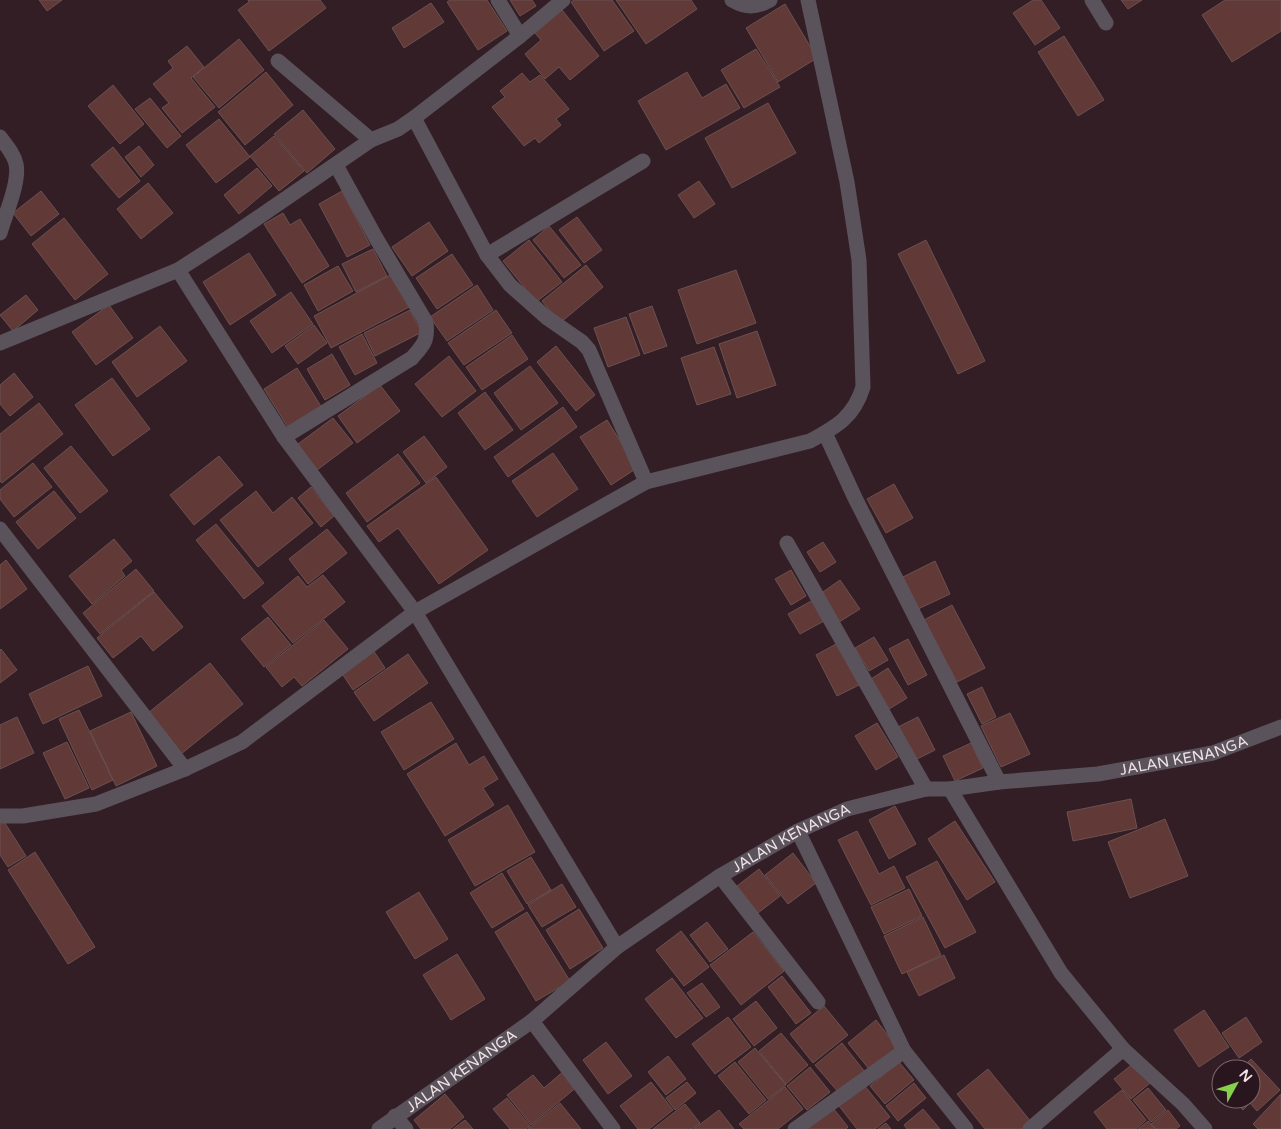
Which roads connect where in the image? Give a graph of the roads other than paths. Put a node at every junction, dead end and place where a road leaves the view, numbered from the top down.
1 (498, 0) edge
2 (563, 0) edge
3 (732, 0) edge
4 (770, 0) edge
5 (808, 0) edge
6 (1092, 0) edge
7 (1106, 23) dead end
8 (520, 36) junction
9 (278, 61) dead end
10 (414, 118) junction
11 (0, 137) edge
12 (371, 140) junction
13 (643, 161) dead end
14 (336, 165) junction
15 (0, 233) edge
16 (487, 255) junction
17 (178, 270) junction
18 (0, 343) edge
19 (824, 433) junction
20 (284, 437) junction
21 (646, 482) junction
22 (0, 529) edge
23 (787, 543) dead end
24 (415, 612) junction
25 (1281, 727) edge
26 (185, 769) junction
27 (999, 782) junction
28 (926, 789) junction
29 (950, 789) junction
30 (0, 816) edge
31 (798, 831) junction
32 (720, 876) junction
33 (618, 947) junction
34 (818, 1002) dead end
35 (532, 1021) junction
36 (1123, 1049) junction
37 (904, 1051) junction
38 (395, 1116) junction
39 (379, 1129) edge
40 (406, 1129) edge
41 (613, 1129) edge
42 (795, 1129) edge
43 (966, 1129) edge
44 (1030, 1129) edge
45 (1205, 1129) edge

1 - 8 street
2 - 8 street
3 - 4 street
5 - 19 street
6 - 7 street
8 - 10 street
9 - 12 street
10 - 12 street
10 - 16 street
11 - 15 street
12 - 14 street
13 - 16 street
14 - 17 street
14 - 20 street
16 - 21 street
17 - 18 street
17 - 20 street
19 - 21 street
19 - 27 street
20 - 24 street
21 - 24 street
22 - 26 street
23 - 28 street
24 - 26 street
24 - 33 street
25 - 27 street, JALAN KENANGA
26 - 30 street
27 - 29 street, JALAN KENANGA
28 - 29 street, JALAN KENANGA
28 - 31 street, JALAN KENANGA
29 - 36 street
31 - 32 street, JALAN KENANGA
31 - 37 street
32 - 33 street, JALAN KENANGA
32 - 34 street
33 - 35 street, JALAN KENANGA
35 - 38 street, JALAN KENANGA
35 - 41 street
36 - 44 street
36 - 45 street
37 - 42 street
37 - 43 street
38 - 39 street, JALAN KENANGA
38 - 40 street

